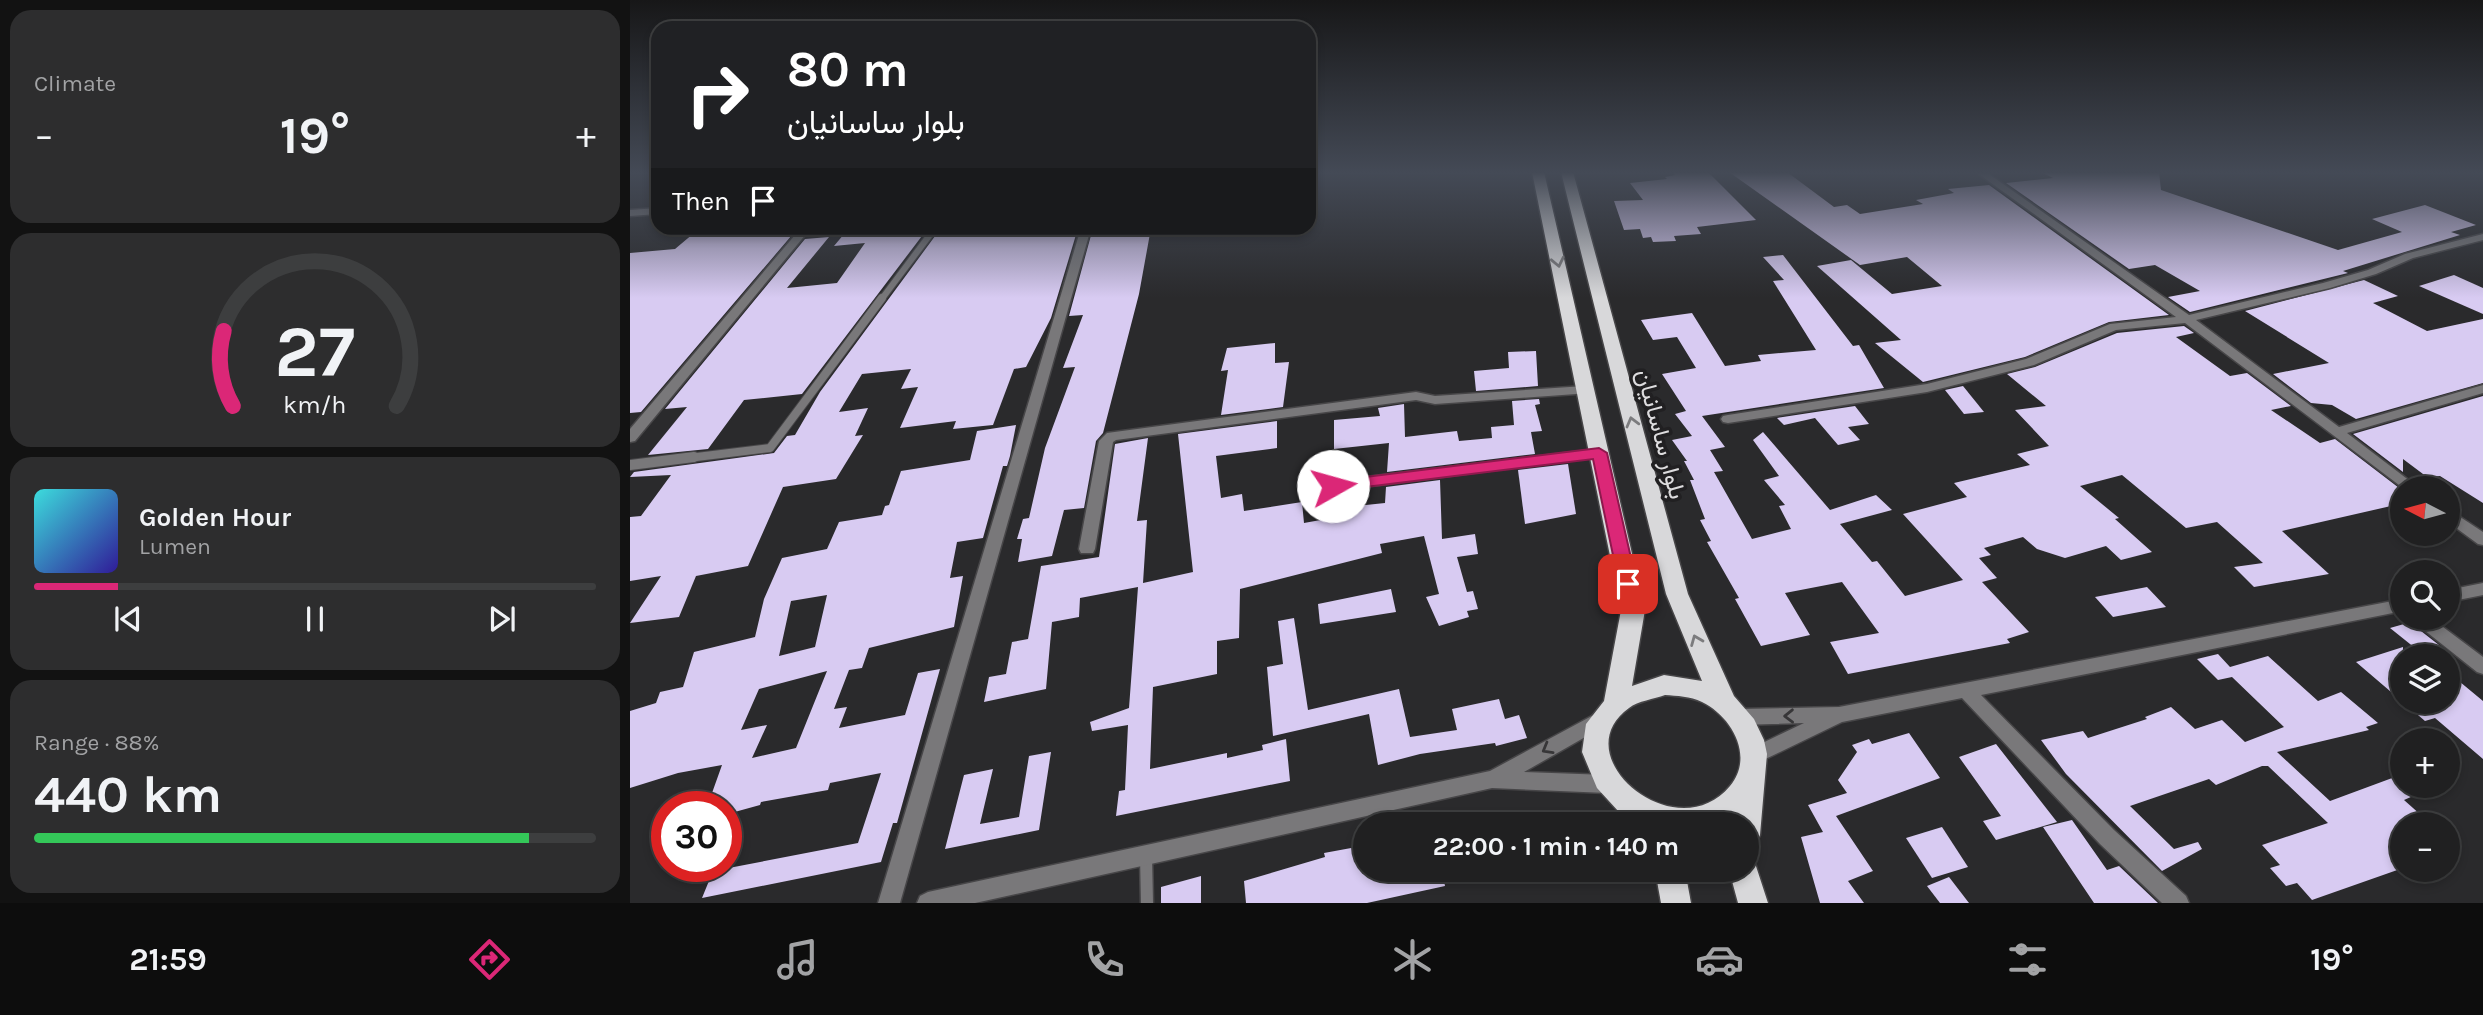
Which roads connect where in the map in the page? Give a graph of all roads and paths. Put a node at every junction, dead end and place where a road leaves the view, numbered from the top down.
1 (1547, 214) edge
2 (1578, 214) edge
3 (2040, 214) edge
4 (800, 235) edge
5 (930, 235) edge
6 (1084, 235) edge
7 (2483, 237) edge
8 (2188, 319) junction
9 (2483, 389) edge
10 (1585, 390) junction
11 (1728, 419) dead end
12 (2335, 432) junction
13 (630, 438) edge
14 (1599, 453) junction
15 (630, 465) edge
16 (2396, 476) edge
17 (1333, 486) dead end
18 (2460, 523) edge
19 (2483, 540) edge
20 (1087, 549) dead end
21 (2483, 589) edge
22 (2460, 594) edge
23 (2390, 608) edge
24 (2435, 630) edge
25 (2483, 667) edge
26 (1967, 692) junction
27 (1609, 710) junction
28 (1732, 710) junction
29 (1839, 715) junction
30 (1753, 767) junction
31 (1492, 779) junction
32 (1607, 784) junction
33 (1638, 812) edge
34 (1720, 812) edge
35 (1748, 812) edge
36 (1146, 855) junction
37 (1672, 882) edge
38 (1747, 882) edge
39 (889, 903) edge
40 (928, 903) edge
41 (1147, 903) edge
42 (1676, 903) edge
43 (1753, 903) edge
44 (2178, 903) edge

1 -> 10 highway
28 -> 2 highway, بلوار ساسانیان
3 - 8 street
4 - 13 street
5 - 15 lane
6 - 39 street
7 - 8 street
8 - 11 street
8 - 12 street
9 - 12 street
10 - 14 highway
10 - 20 street
12 - 16 street
14 - 17 street
14 - 27 highway
18 - 19 street
21 - 22 street
23 - 26 street
24 - 25 street
26 - 29 street
26 - 44 street
27 - 28 highway
27 -> 31 street
27 - 32 highway
29 -> 28 street
28 - 30 highway
29 - 30 street
30 - 34 highway
30 - 35 highway
31 - 32 street
31 - 36 street
32 - 33 highway
36 - 40 street
36 - 41 lane
37 - 42 highway
38 - 43 highway

